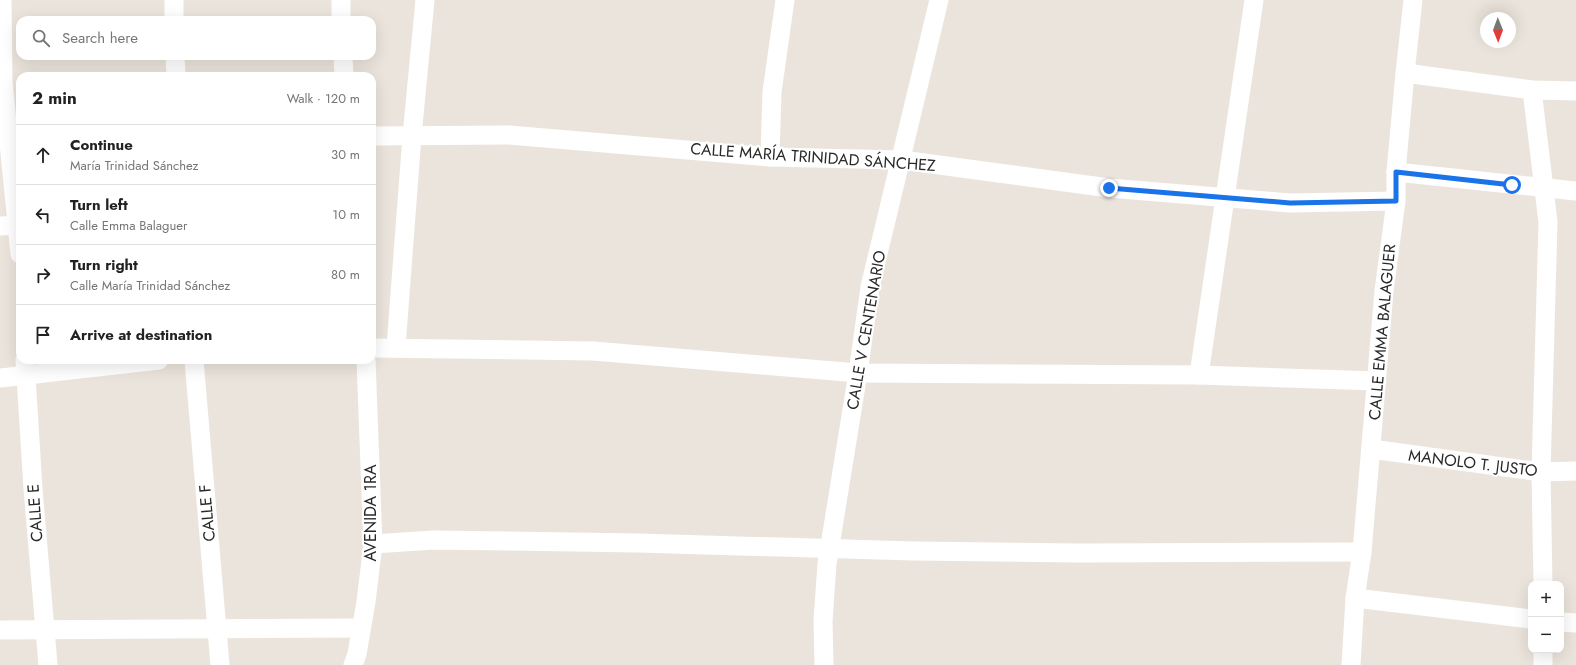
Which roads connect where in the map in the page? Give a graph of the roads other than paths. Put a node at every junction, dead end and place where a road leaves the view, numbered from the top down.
1 (2, 0) edge
2 (174, 0) edge
3 (341, 0) edge
4 (424, 0) edge
5 (785, 0) edge
6 (939, 0) edge
7 (1254, 0) edge
8 (1413, 0) edge
9 (174, 16) edge
10 (341, 16) edge
11 (175, 60) edge
12 (343, 60) edge
13 (176, 72) edge
14 (344, 72) edge
15 (1405, 73) junction
16 (8, 82) edge
17 (1532, 90) junction
18 (1576, 91) edge
19 (376, 136) edge
20 (412, 136) junction
21 (770, 157) junction
22 (902, 160) junction
23 (1396, 172) junction
24 (16, 187) edge
25 (1545, 188) junction
26 (1576, 191) edge
27 (1226, 198) junction
28 (1396, 201) junction
29 (0, 226) edge
30 (16, 226) edge
31 (396, 347) junction
32 (376, 348) edge
33 (83, 364) edge
34 (194, 364) edge
35 (366, 364) edge
36 (26, 367) edge
37 (858, 373) junction
38 (1198, 375) junction
39 (0, 378) edge
40 (1377, 381) junction
41 (1371, 449) junction
42 (1576, 471) edge
43 (1541, 472) junction
44 (373, 544) junction
45 (830, 548) junction
46 (1362, 552) junction
47 (1543, 581) edge
48 (1355, 598) junction
49 (1528, 619) edge
50 (1564, 622) edge
51 (1576, 623) edge
52 (216, 628) junction
53 (361, 628) junction
54 (0, 630) edge
55 (44, 630) junction
56 (1543, 653) edge
57 (48, 665) edge
58 (220, 665) edge
59 (353, 665) edge
60 (824, 665) edge
61 (1351, 665) edge
62 (1543, 665) edge

1 - 16 street
2 - 9 street
3 - 10 street
4 - 20 street
5 - 21 street
6 - 22 street, CALLE V CENTENARIO
7 - 27 street
8 - 15 street, CALLE EMMA BALAGUER
11 - 13 street
12 - 14 street
15 - 17 street
15 - 23 street, CALLE EMMA BALAGUER
16 - 24 street
17 - 18 street
17 - 25 street
19 - 20 street, CALLE MARÍA TRINIDAD SÁNCHEZ
20 - 21 street, CALLE MARÍA TRINIDAD SÁNCHEZ
20 - 31 street
21 - 22 street, CALLE MARÍA TRINIDAD SÁNCHEZ
22 - 27 street, CALLE MARÍA TRINIDAD SÁNCHEZ
22 - 37 street, CALLE V CENTENARIO
23 - 25 street
23 - 28 street, CALLE EMMA BALAGUER
25 - 26 street
25 - 43 street
27 - 28 street, CALLE MARÍA TRINIDAD SÁNCHEZ
27 - 38 street
28 - 40 street, CALLE EMMA BALAGUER
29 - 30 street
31 - 32 street
31 - 37 street
33 - 36 street
34 - 52 street, CALLE F
35 - 44 street, AVENIDA 1RA
36 - 39 street
36 - 55 street, CALLE E
37 - 38 street
37 - 45 street, CALLE V CENTENARIO
38 - 40 street
40 - 41 street, CALLE EMMA BALAGUER
41 - 43 street, MANOLO T. JUSTO
41 - 46 street, CALLE EMMA BALAGUER
42 - 43 street, MANOLO T. JUSTO
43 - 47 street
44 - 45 street
44 - 53 street, AVENIDA 1RA
45 - 46 street
45 - 60 street, CALLE V CENTENARIO
46 - 48 street, CALLE EMMA BALAGUER
48 - 49 street
48 - 61 street, CALLE EMMA BALAGUER
50 - 51 street
52 - 53 street
52 - 55 street
52 - 58 street, CALLE F
53 - 59 street, AVENIDA 1RA
54 - 55 street
55 - 57 street, CALLE E
56 - 62 street

